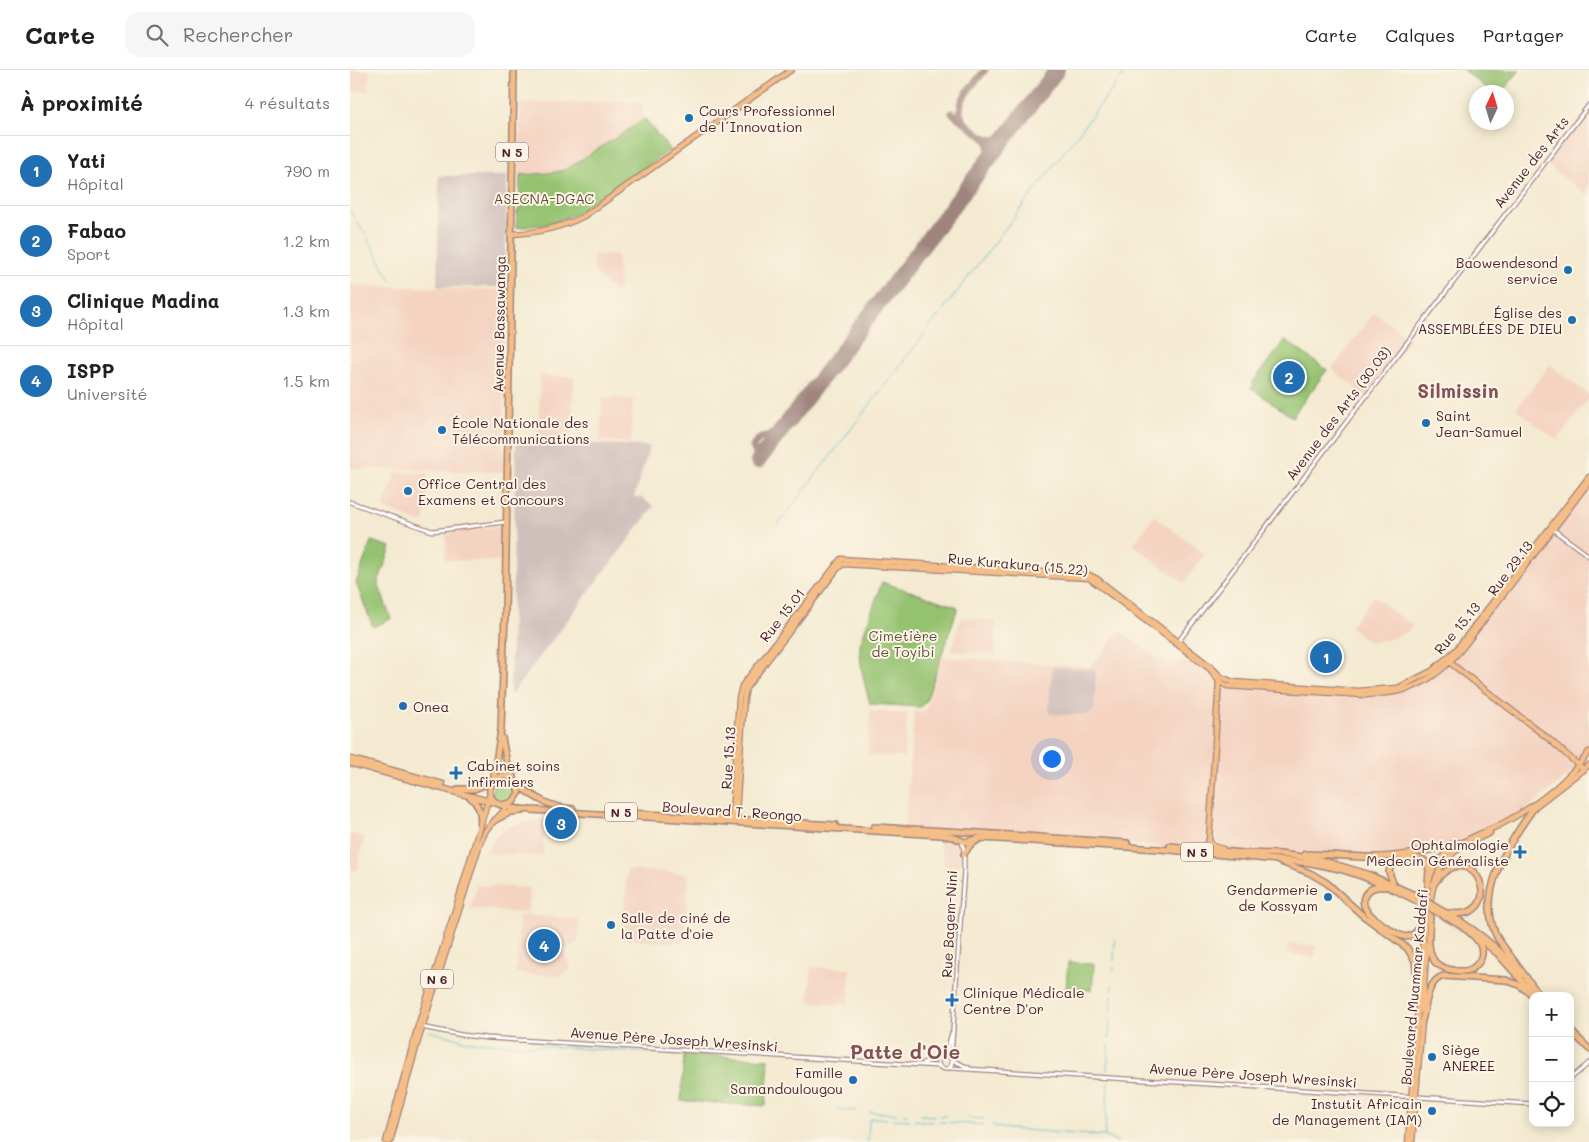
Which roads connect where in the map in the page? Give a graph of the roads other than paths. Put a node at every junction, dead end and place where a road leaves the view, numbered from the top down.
1 (514, 70) edge
2 (791, 70) edge
3 (1589, 105) edge
4 (1490, 233) joint
5 (511, 234) junction
6 (1589, 476) edge
7 (1589, 482) edge
8 (350, 502) edge
9 (507, 522) junction
10 (1552, 528) junction
11 (1589, 556) edge
12 (842, 559) joint
13 (838, 568) joint
14 (1177, 643) junction
15 (1448, 661) junction
16 (1220, 679) junction
17 (741, 698) junction
18 (501, 729) junction
19 (1589, 752) edge
20 (1571, 757) junction
21 (1585, 757) junction
22 (350, 759) edge
23 (350, 763) edge
24 (1578, 765) junction
25 (1589, 765) edge
26 (1584, 770) junction
27 (493, 782) junction
28 (516, 783) junction
29 (490, 793) junction
30 (468, 795) junction
31 (488, 801) junction
32 (500, 804) junction
33 (512, 807) junction
34 (1533, 809) junction
35 (732, 818) junction
36 (495, 820) joint
37 (726, 822) junction
38 (480, 828) junction
39 (966, 832) junction
40 (953, 837) junction
41 (987, 838) junction
42 (965, 841) junction
43 (1209, 841) junction
44 (1458, 843) junction
45 (1181, 847) junction
46 (964, 852) junction
47 (1234, 852) junction
48 (1280, 854) junction
49 (1275, 859) junction
50 (1430, 885) junction
51 (1395, 887) junction
52 (1437, 910) junction
53 (1427, 912) junction
54 (1445, 912) junction
55 (1464, 928) junction
56 (1529, 992) edge
57 (1531, 992) edge
58 (1537, 992) edge
59 (1537, 992) edge
60 (1419, 993) junction
61 (1421, 1024) junction
62 (422, 1025) junction
63 (953, 1027) junction
64 (1574, 1034) edge
65 (1573, 1037) edge
66 (1589, 1050) edge
67 (1589, 1054) edge
68 (940, 1057) junction
69 (952, 1059) junction
70 (921, 1064) junction
71 (938, 1066) junction
72 (1588, 1066) edge
73 (950, 1068) junction
74 (972, 1068) junction
75 (1574, 1076) edge
76 (1413, 1096) junction
77 (1529, 1104) edge
78 (386, 1142) edge
79 (390, 1142) edge
80 (1408, 1142) edge
81 (1412, 1142) edge

1 - 5 highway, Avenue Bassawanga / N 5
2 - 5 main road
3 - 4 street, Avenue des Arts
4 - 14 street, Avenue des Arts (30.03)
5 - 9 highway, Avenue Bassawanga / N 5
6 - 10 main road, Rue 15.13
7 - 10 main road
8 - 9 street
9 - 18 highway, Avenue Bassawanga / N 5
10 - 11 street
10 - 15 main road, Rue 15.13
12 - 14 main road, Rue Kurakura (15.22)
12 - 17 main road, Rue 15.01
13 - 14 main road, Rue Kurakura (15.22)
13 - 17 main road, Rue 15.01
14 - 16 main road
15 - 16 main road, Rue 15.13
15 - 20 main road
16 - 43 main road
17 - 35 main road, Rue 15.13
18 - 27 highway, Avenue Bassawanga / N 5
18 - 28 highway, Avenue Bassawanga / N 5
19 - 21 main road
20 - 21 main road
20 - 24 main road
21 - 24 main road
22 - 27 highway
23 - 30 highway
24 - 26 main road
24 - 44 main road
25 - 26 main road
26 - 34 main road
27 - 28 highway
27 - 29 highway, N 5
28 - 33 highway
28 - 35 highway, N 5
29 - 31 main road, N 6
29 - 32 highway
30 - 31 highway
30 - 38 highway, N 6
31 - 32 highway
31 - 38 main road, N 6
32 - 33 highway, N 5
33 - 36 highway, N 5
33 - 37 highway, Boulevard T. Reongo / N 5
34 - 50 main road, Boulevard Muammar Kaddafi
34 - 58 highway
35 - 37 main road
35 - 39 highway, N 5
36 - 62 main road, N 6
37 - 40 highway, Boulevard T. Reongo / N 5
38 - 62 main road, N 6
39 - 42 highway
39 - 42 highway
39 - 45 highway, N 5
40 - 42 highway, Boulevard T. Reongo / N 5
40 - 46 highway
41 - 42 highway, Boulevard T. Reongo / N 5
41 - 46 highway
41 - 49 highway, Boulevard T. Reongo / N 5
42 - 46 street
43 - 45 main road
43 - 47 main road
44 - 48 highway
44 - 50 main road, Boulevard Muammar Kaddafi
45 - 47 highway, N 5
46 - 63 street, Rue Bagem-Nini
47 - 48 highway, N 5
48 - 51 highway, N 5
49 - 51 highway, Boulevard T. Reongo / N 5
49 - 60 highway
50 - 51 highway
50 - 53 main road, Boulevard Muammar Kaddafi
50 - 54 highway
51 - 52 highway, Boulevard T. Reongo / N 5, bridge
51 - 53 highway
52 - 54 highway, N 5
52 - 55 highway, N 5
53 - 55 highway
53 - 60 main road, Boulevard Muammar Kaddafi
53 - 61 main road, Boulevard Muammar Kaddafi
54 - 59 highway, N 5
55 - 57 highway, N 5
56 - 61 highway
60 - 76 main road, Boulevard Muammar Kaddafi
61 - 76 main road, Boulevard Muammar Kaddafi
62 - 70 street, Avenue Père Joseph Wresinski
62 - 78 main road, N 6
62 - 79 main road, N 6
63 - 68 street
63 - 69 street
64 - 66 highway
65 - 67 highway
68 - 69 street
68 - 70 street, Avenue Père Joseph Wresinski
68 - 71 street
69 - 73 street
69 - 74 street, Avenue Père Joseph Wresinski
70 - 71 street, Avenue Père Joseph Wresinski
71 - 73 street
72 - 75 street
73 - 74 street, Avenue Père Joseph Wresinski
74 - 76 street, Avenue Père Joseph Wresinski
76 - 77 street, Avenue Père Joseph Wresinski
76 - 80 main road, Boulevard Muammar Kaddafi
76 - 81 main road, Boulevard Muammar Kaddafi

